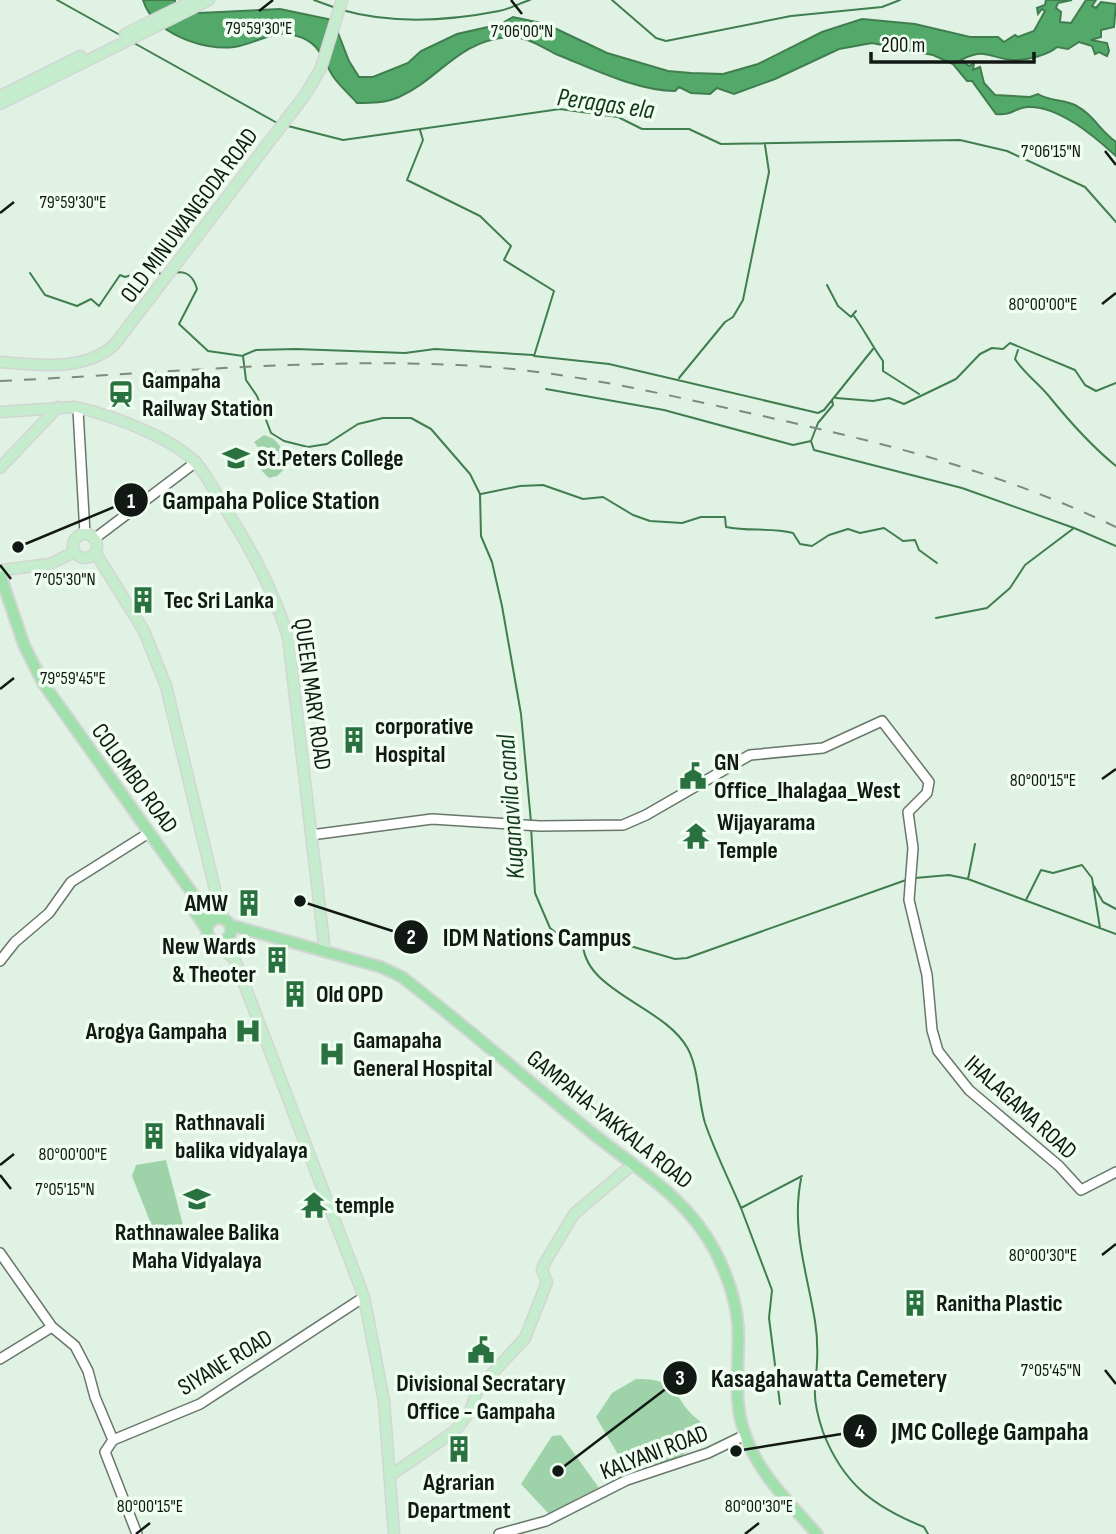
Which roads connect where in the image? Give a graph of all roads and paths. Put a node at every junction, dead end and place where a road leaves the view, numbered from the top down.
1 (194, 0) edge
2 (208, 1) edge
3 (341, 2) edge
4 (131, 35) junction
5 (0, 96) edge
6 (0, 104) edge
7 (0, 362) edge
8 (58, 408) junction
9 (78, 409) junction
10 (0, 412) edge
11 (195, 462) junction
12 (0, 468) edge
13 (89, 536) junction
14 (74, 552) junction
15 (90, 555) junction
16 (1, 573) edge
17 (0, 594) edge
18 (52, 703) junction
19 (146, 834) junction
20 (311, 835) junction
21 (220, 925) junction
22 (215, 942) joint
23 (325, 952) junction
24 (235, 960) junction
25 (0, 961) edge
26 (632, 1164) junction
27 (1116, 1172) edge
28 (0, 1253) edge
29 (364, 1297) junction
30 (52, 1327) junction
31 (0, 1359) edge
32 (745, 1435) junction
33 (113, 1440) junction
34 (391, 1475) junction
35 (136, 1534) edge
36 (394, 1534) edge
37 (499, 1534) edge
38 (817, 1534) edge

1 - 4 main road
2 - 4 main road
3 - 7 main road, OLD MINUWANGODA ROAD
4 - 5 main road
4 - 6 main road
8 - 9 main road
8 - 10 main road
8 - 12 main road
9 - 11 main road
9 - 13 street
11 - 13 street
11 - 20 main road, QUEEN MARY ROAD
13 - 14 main road
13 - 15 main road
14 - 15 main road
14 - 16 main road
15 - 21 main road
16 - 18 highway, COLOMBO ROAD
17 - 18 highway, COLOMBO ROAD
18 - 19 highway, COLOMBO ROAD
19 - 21 highway, COLOMBO ROAD
19 - 25 street
20 - 23 main road, QUEEN MARY ROAD
20 - 27 street, IHALAGAMA ROAD
21 - 22 highway
21 - 23 highway, GAMPAHA-YAKKALA ROAD
21 - 24 main road
22 - 24 main road
23 - 26 highway, GAMPAHA-YAKKALA ROAD
24 - 29 main road
26 - 32 highway, GAMPAHA-YAKKALA ROAD
26 - 34 main road
28 - 30 street
29 - 33 street, SIYANE ROAD
29 - 34 main road
30 - 31 street
30 - 33 street
32 - 37 street, KALYANI ROAD
32 - 38 highway, GAMPAHA-YAKKALA ROAD
33 - 35 street
34 - 36 main road

